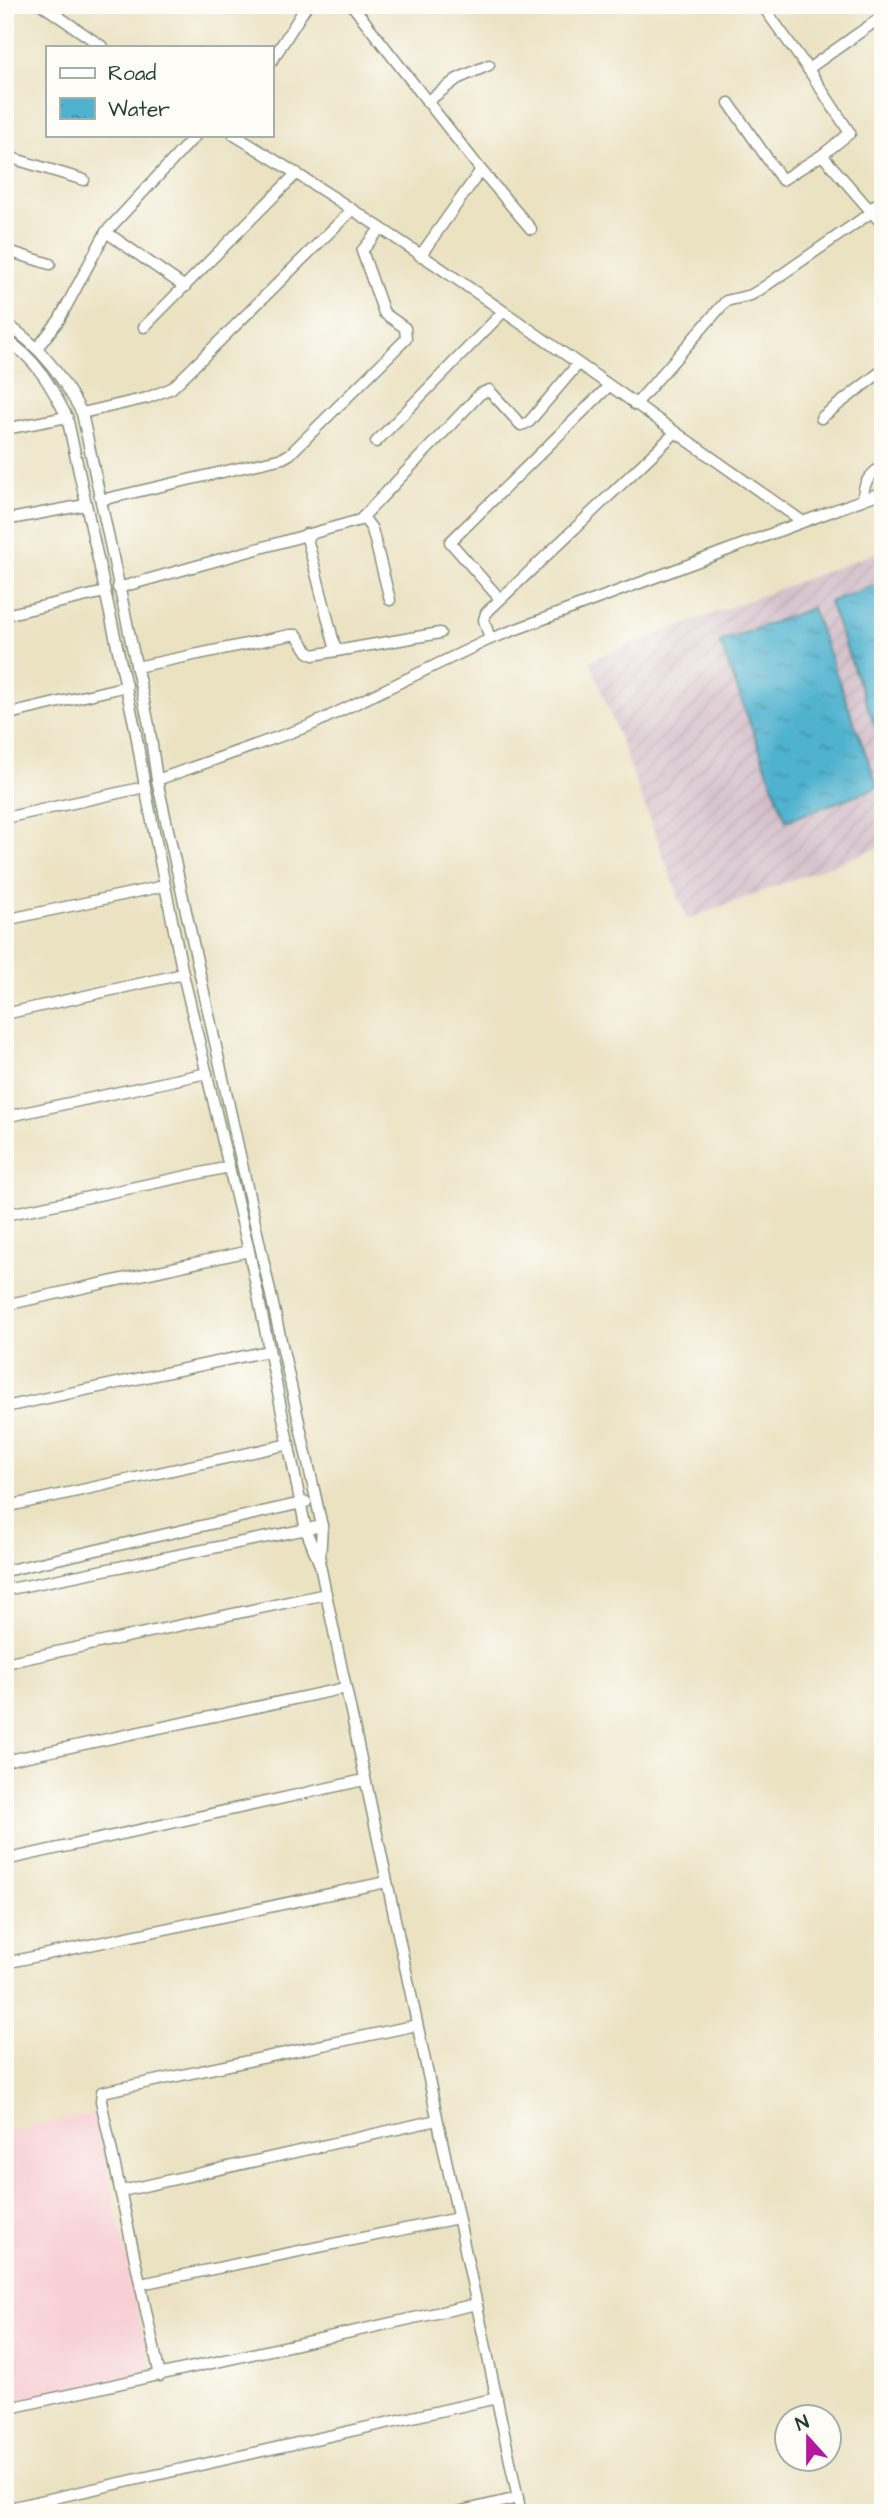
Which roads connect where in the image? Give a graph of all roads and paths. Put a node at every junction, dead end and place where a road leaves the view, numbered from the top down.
1 (42, 5) edge
2 (307, 5) edge
3 (352, 5) edge
4 (767, 7) edge
5 (883, 16) edge
6 (102, 46) edge
7 (273, 59) edge
8 (489, 65) dead end
9 (808, 69) junction
10 (427, 102) junction
11 (729, 103) dead end
12 (195, 136) edge
13 (236, 136) edge
14 (822, 155) junction
15 (5, 156) edge
16 (481, 170) junction
17 (297, 173) junction
18 (84, 180) dead end
19 (883, 200) edge
20 (352, 210) junction
21 (871, 211) junction
22 (883, 225) edge
23 (380, 229) junction
24 (531, 229) dead end
25 (106, 232) junction
26 (5, 250) edge
27 (420, 256) junction
28 (50, 264) dead end
29 (185, 287) junction
30 (503, 312) junction
31 (5, 323) edge
32 (144, 327) dead end
33 (5, 339) edge
34 (38, 347) junction
35 (578, 364) junction
36 (883, 370) edge
37 (609, 386) junction
38 (635, 405) junction
39 (82, 413) junction
40 (67, 417) junction
41 (821, 418) dead end
42 (5, 429) edge
43 (675, 433) junction
44 (376, 442) dead end
45 (883, 465) edge
46 (883, 492) edge
47 (863, 499) junction
48 (101, 500) junction
49 (85, 505) junction
50 (363, 516) junction
51 (5, 520) edge
52 (802, 521) junction
53 (306, 534) junction
54 (109, 538) junction
55 (94, 542) junction
56 (118, 588) junction
57 (105, 592) junction
58 (500, 599) junction
59 (390, 600) dead end
60 (5, 615) edge
61 (440, 633) dead end
62 (491, 639) junction
63 (336, 651) junction
64 (136, 667) junction
65 (127, 686) junction
66 (5, 715) edge
67 (157, 780) junction
68 (145, 787) junction
69 (5, 818) edge
70 (164, 886) junction
71 (5, 920) edge
72 (183, 974) junction
73 (5, 1014) edge
74 (207, 1073) junction
75 (5, 1117) edge
76 (232, 1117) junction
77 (219, 1121) junction
78 (229, 1167) junction
79 (5, 1215) edge
80 (249, 1251) junction
81 (5, 1305) edge
82 (268, 1351) junction
83 (5, 1407) edge
84 (289, 1444) junction
85 (316, 1499) junction
86 (301, 1503) junction
87 (5, 1507) edge
88 (322, 1526) junction
89 (306, 1530) junction
90 (320, 1565) junction
91 (5, 1571) edge
92 (5, 1590) edge
93 (326, 1594) junction
94 (5, 1663) edge
95 (345, 1688) junction
96 (5, 1761) edge
97 (364, 1780) junction
98 (5, 1860) edge
99 (386, 1882) junction
100 (5, 1963) edge
101 (417, 2025) junction
102 (437, 2120) junction
103 (122, 2191) junction
104 (458, 2218) junction
105 (141, 2284) junction
106 (477, 2304) junction
107 (160, 2376) junction
108 (496, 2398) junction
109 (5, 2409) edge
110 (518, 2498) junction
111 (5, 2509) edge
112 (453, 2513) edge
113 (521, 2513) edge

1 - 6 street
2 - 7 street
3 - 10 street
4 - 9 street
5 - 9 street
8 - 10 street
9 - 14 street
10 - 16 street
11 - 14 street
12 - 25 street
13 - 17 street
14 - 21 street
15 - 18 street
16 - 24 street
16 - 27 street
17 - 20 street
17 - 29 street
19 - 21 street
20 - 23 street
20 - 39 street
21 - 22 street
21 - 38 street
23 - 27 street
23 - 48 street
25 - 29 street
25 - 34 street
26 - 28 street
27 - 30 street
29 - 32 street
30 - 35 street
30 - 44 street
31 - 34 street
33 - 40 street
34 - 39 street
35 - 37 street
35 - 50 street
36 - 41 street
37 - 38 street
37 - 58 street
38 - 43 street
39 - 48 street
40 - 42 street
40 - 49 street
43 - 52 street
43 - 58 street
45 - 47 street
46 - 47 street
47 - 52 street
48 - 54 street
49 - 51 street
49 - 55 street
50 - 53 street
50 - 59 street
52 - 62 street
53 - 56 street
53 - 63 street
54 - 55 street
54 - 56 street
55 - 57 street
56 - 64 street
57 - 60 street
57 - 65 street
58 - 62 street
61 - 63 street
62 - 67 street
63 - 64 street
64 - 67 street
65 - 66 street
65 - 68 street
67 - 76 street
68 - 69 street
68 - 70 street
70 - 71 street
70 - 72 street
72 - 73 street
72 - 74 street
74 - 75 street
74 - 77 street
76 - 77 street
76 - 85 street
77 - 78 street
78 - 79 street
78 - 80 street
80 - 81 street
80 - 82 street
82 - 83 street
82 - 84 street
84 - 86 street
84 - 87 street
85 - 86 street
85 - 88 street
86 - 89 street
86 - 91 street
88 - 89 street
88 - 90 street
89 - 90 street
89 - 92 street
90 - 93 street
93 - 94 street
93 - 95 street
95 - 96 street
95 - 97 street
97 - 98 street
97 - 99 street
99 - 100 street
99 - 101 street
101 - 102 street
101 - 103 street
102 - 103 street
102 - 104 street
103 - 105 street
104 - 105 street
104 - 106 street
105 - 107 street
106 - 107 street
106 - 108 street
107 - 109 street
108 - 110 street
108 - 111 street
110 - 112 street
110 - 113 street

